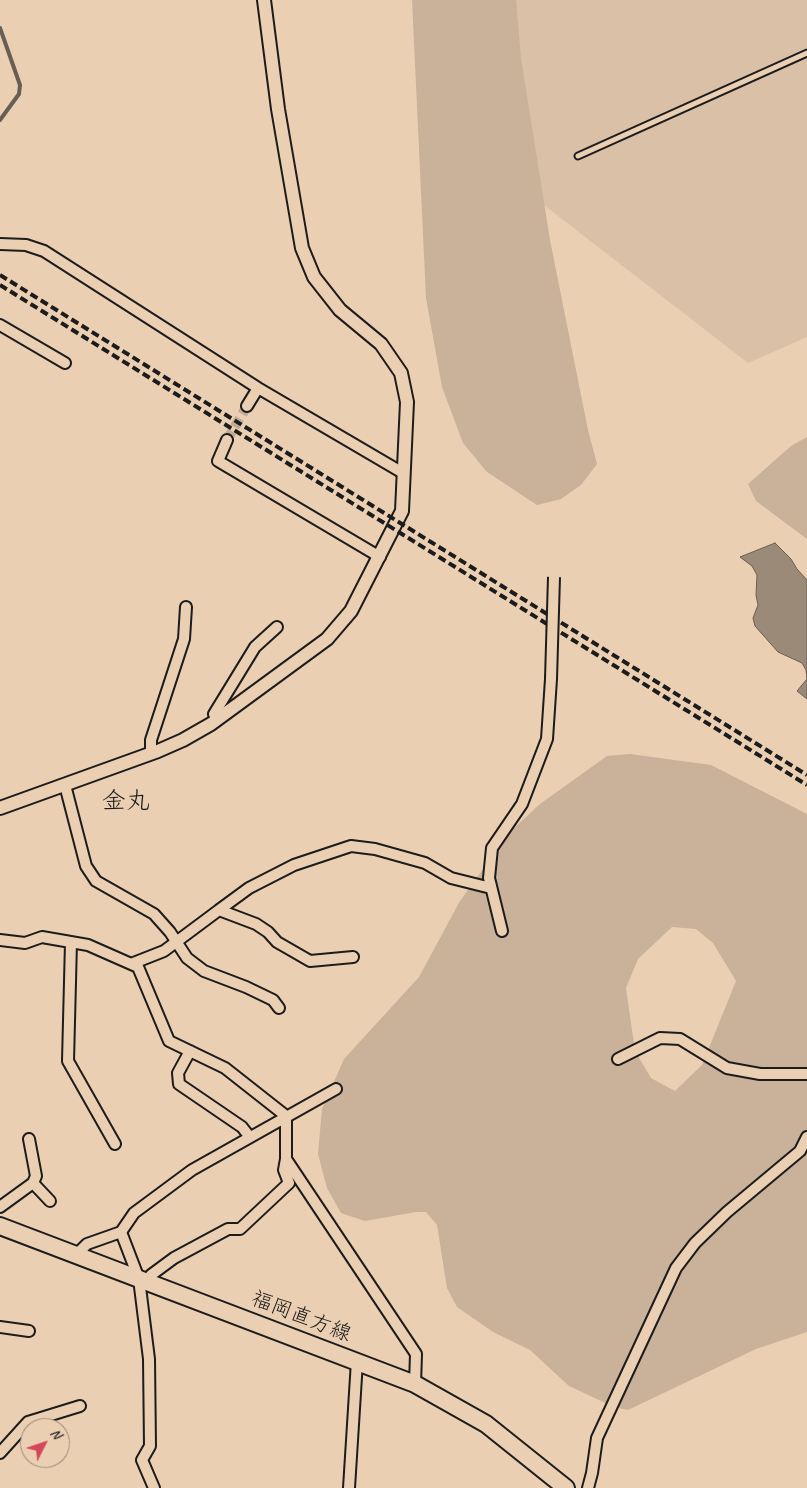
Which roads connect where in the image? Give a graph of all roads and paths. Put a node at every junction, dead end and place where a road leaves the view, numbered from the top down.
1 (264, 0) edge
2 (807, 53) edge
3 (578, 156) dead end
4 (0, 244) edge
5 (0, 325) edge
6 (65, 363) dead end
7 (258, 388) junction
8 (247, 406) tunnel mouth
9 (226, 440) tunnel mouth
10 (402, 473) junction
11 (380, 557) junction
12 (554, 577) dead end
13 (186, 607) dead end
14 (277, 627) dead end
15 (217, 720) junction
16 (151, 754) junction
17 (65, 785) junction
18 (0, 808) edge
19 (491, 888) junction
20 (219, 910) junction
21 (502, 931) dead end
22 (0, 940) edge
23 (176, 941) junction
24 (71, 942) junction
25 (353, 957) dead end
26 (131, 964) junction
27 (279, 1008) dead end
28 (190, 1052) junction
29 (618, 1059) dead end
30 (807, 1074) edge
31 (336, 1089) dead end
32 (286, 1116) junction
33 (249, 1136) junction
34 (807, 1137) edge
35 (29, 1138) dead end
36 (115, 1144) dead end
37 (804, 1152) edge
38 (286, 1159) junction
39 (33, 1183) junction
40 (50, 1201) dead end
41 (0, 1207) edge
42 (0, 1226) edge
43 (121, 1232) junction
44 (76, 1255) junction
45 (143, 1280) junction
46 (0, 1327) edge
47 (30, 1331) dead end
48 (357, 1361) junction
49 (415, 1384) junction
50 (80, 1406) dead end
51 (0, 1453) edge
52 (154, 1488) edge
53 (349, 1488) edge
54 (566, 1488) edge
55 (588, 1488) edge

1 - 10 street
2 - 3 lane
4 - 7 street
5 - 6 street
7 - 8 street
7 - 10 street
9 - 11 street
10 - 11 street
11 - 15 street
12 - 19 street, bridge
13 - 16 street
14 - 15 street
15 - 16 street
16 - 17 street
17 - 18 street
17 - 23 street
19 - 20 street
19 - 21 street
20 - 23 street
20 - 25 street
22 - 24 street
23 - 26 street
23 - 27 street
24 - 26 street
24 - 36 street
26 - 28 street
28 - 32 street
28 - 33 street
29 - 30 street
31 - 32 street
32 - 33 street
32 - 38 street
33 - 43 street
34 - 37 street
35 - 39 street
37 - 55 street
38 - 45 street
38 - 49 street
39 - 40 street
39 - 41 street
42 - 44 main road, 福岡直方線
43 - 44 street
43 - 45 street
44 - 45 main road, 福岡直方線
45 - 48 main road, 福岡直方線
45 - 52 street
46 - 47 street
48 - 49 main road, 福岡直方線
48 - 53 street
49 - 54 main road, 福岡直方線
50 - 51 street

